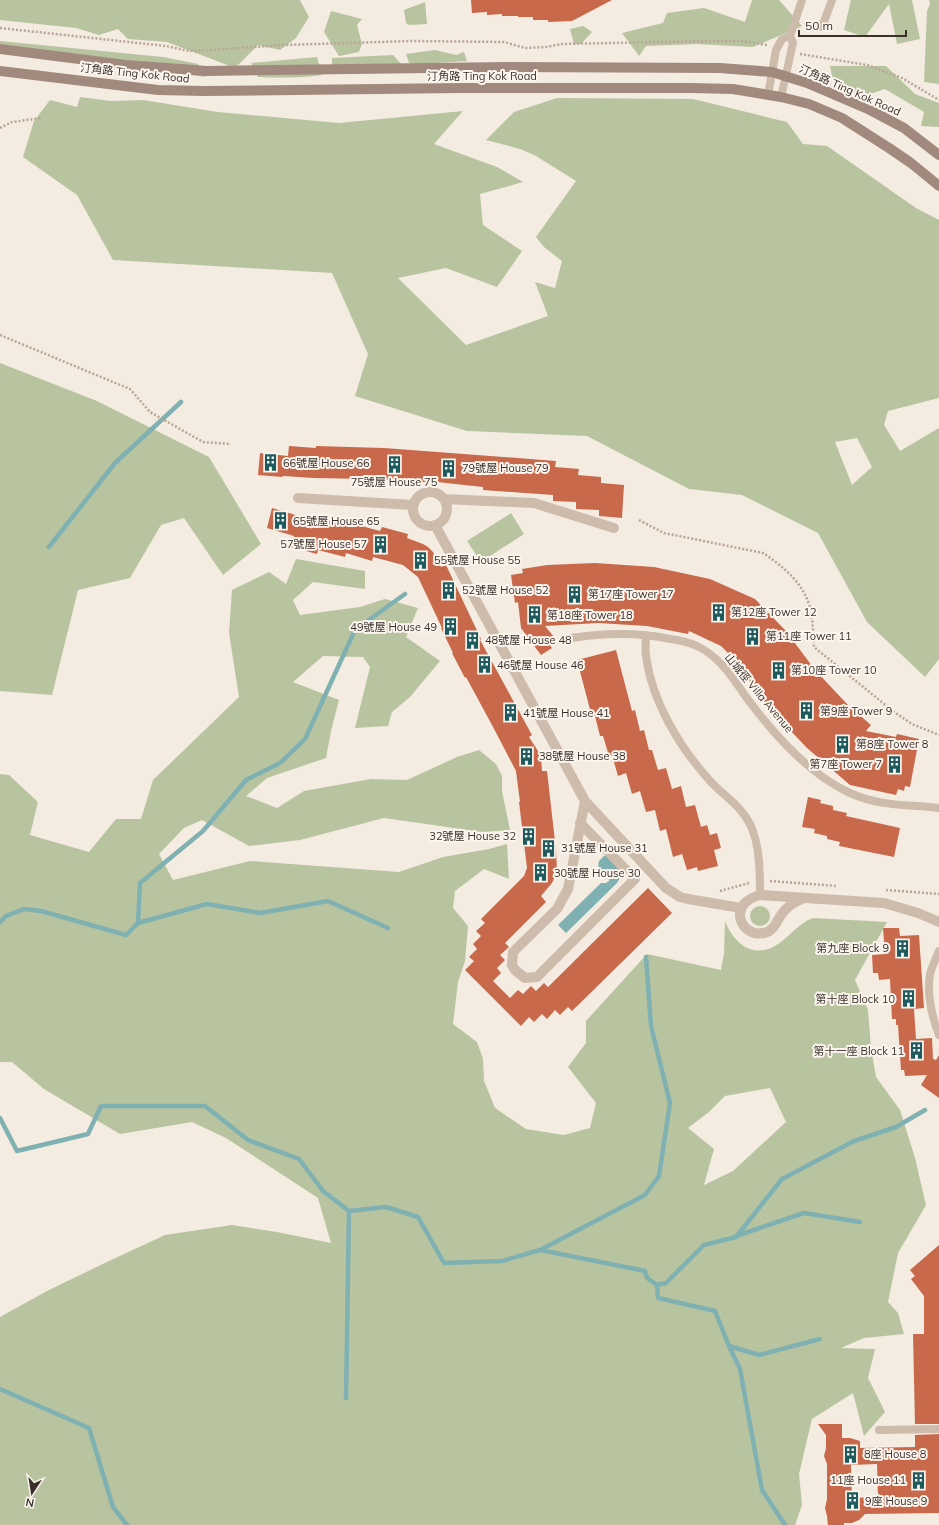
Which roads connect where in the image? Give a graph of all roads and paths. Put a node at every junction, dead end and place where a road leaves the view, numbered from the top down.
1 (802, 0) edge
2 (832, 0) edge
3 (822, 27) dead end
4 (0, 28) edge
5 (790, 36) junction
6 (0, 49) edge
7 (776, 50) junction
8 (792, 53) junction
9 (0, 71) edge
10 (772, 72) junction
11 (786, 76) junction
12 (768, 95) junction
13 (781, 97) junction
14 (939, 100) edge
15 (42, 118) dead end
16 (0, 128) edge
17 (939, 155) edge
18 (939, 186) edge
19 (0, 335) edge
20 (231, 444) dead end
21 (298, 498) dead end
22 (444, 499) junction
23 (413, 505) junction
24 (639, 520) dead end
25 (435, 525) junction
26 (614, 528) dead end
27 (646, 635) junction
28 (571, 638) dead end
29 (939, 735) edge
30 (585, 801) junction
31 (939, 808) edge
32 (580, 823) junction
33 (760, 895) junction
34 (804, 898) junction
35 (741, 908) junction
36 (939, 922) edge
37 (939, 951) edge
38 (939, 1036) edge
39 (939, 1429) edge
40 (879, 1430) dead end

1 - 5 lane
2 - 3 lane
4 - 7 path
5 - 7 lane
5 - 8 lane
6 - 10 main road, 汀角路 Ting Kok Road
7 - 10 lane
8 - 11 lane
8 - 14 path
9 - 12 main road, 汀角路 Ting Kok Road
10 - 11 main road, 汀角路 Ting Kok Road
10 - 12 lane
11 - 13 lane
11 - 17 main road, 汀角路 Ting Kok Road
12 - 13 main road, 汀角路 Ting Kok Road
13 - 18 main road, 汀角路 Ting Kok Road
15 - 16 path
19 - 20 path
21 - 23 street
22 - 23 street
22 - 25 street
22 - 26 street
23 - 25 street
24 - 29 path
25 - 30 street
27 - 28 lane, 山城徑 Villa Avenue
27 - 31 lane, 山城徑 Villa Avenue
27 - 33 lane
30 - 32 street
30 - 35 street
32 - 32 street
33 - 34 street
33 - 35 street
34 - 35 street
34 - 36 street
37 - 38 lane
39 - 40 lane

